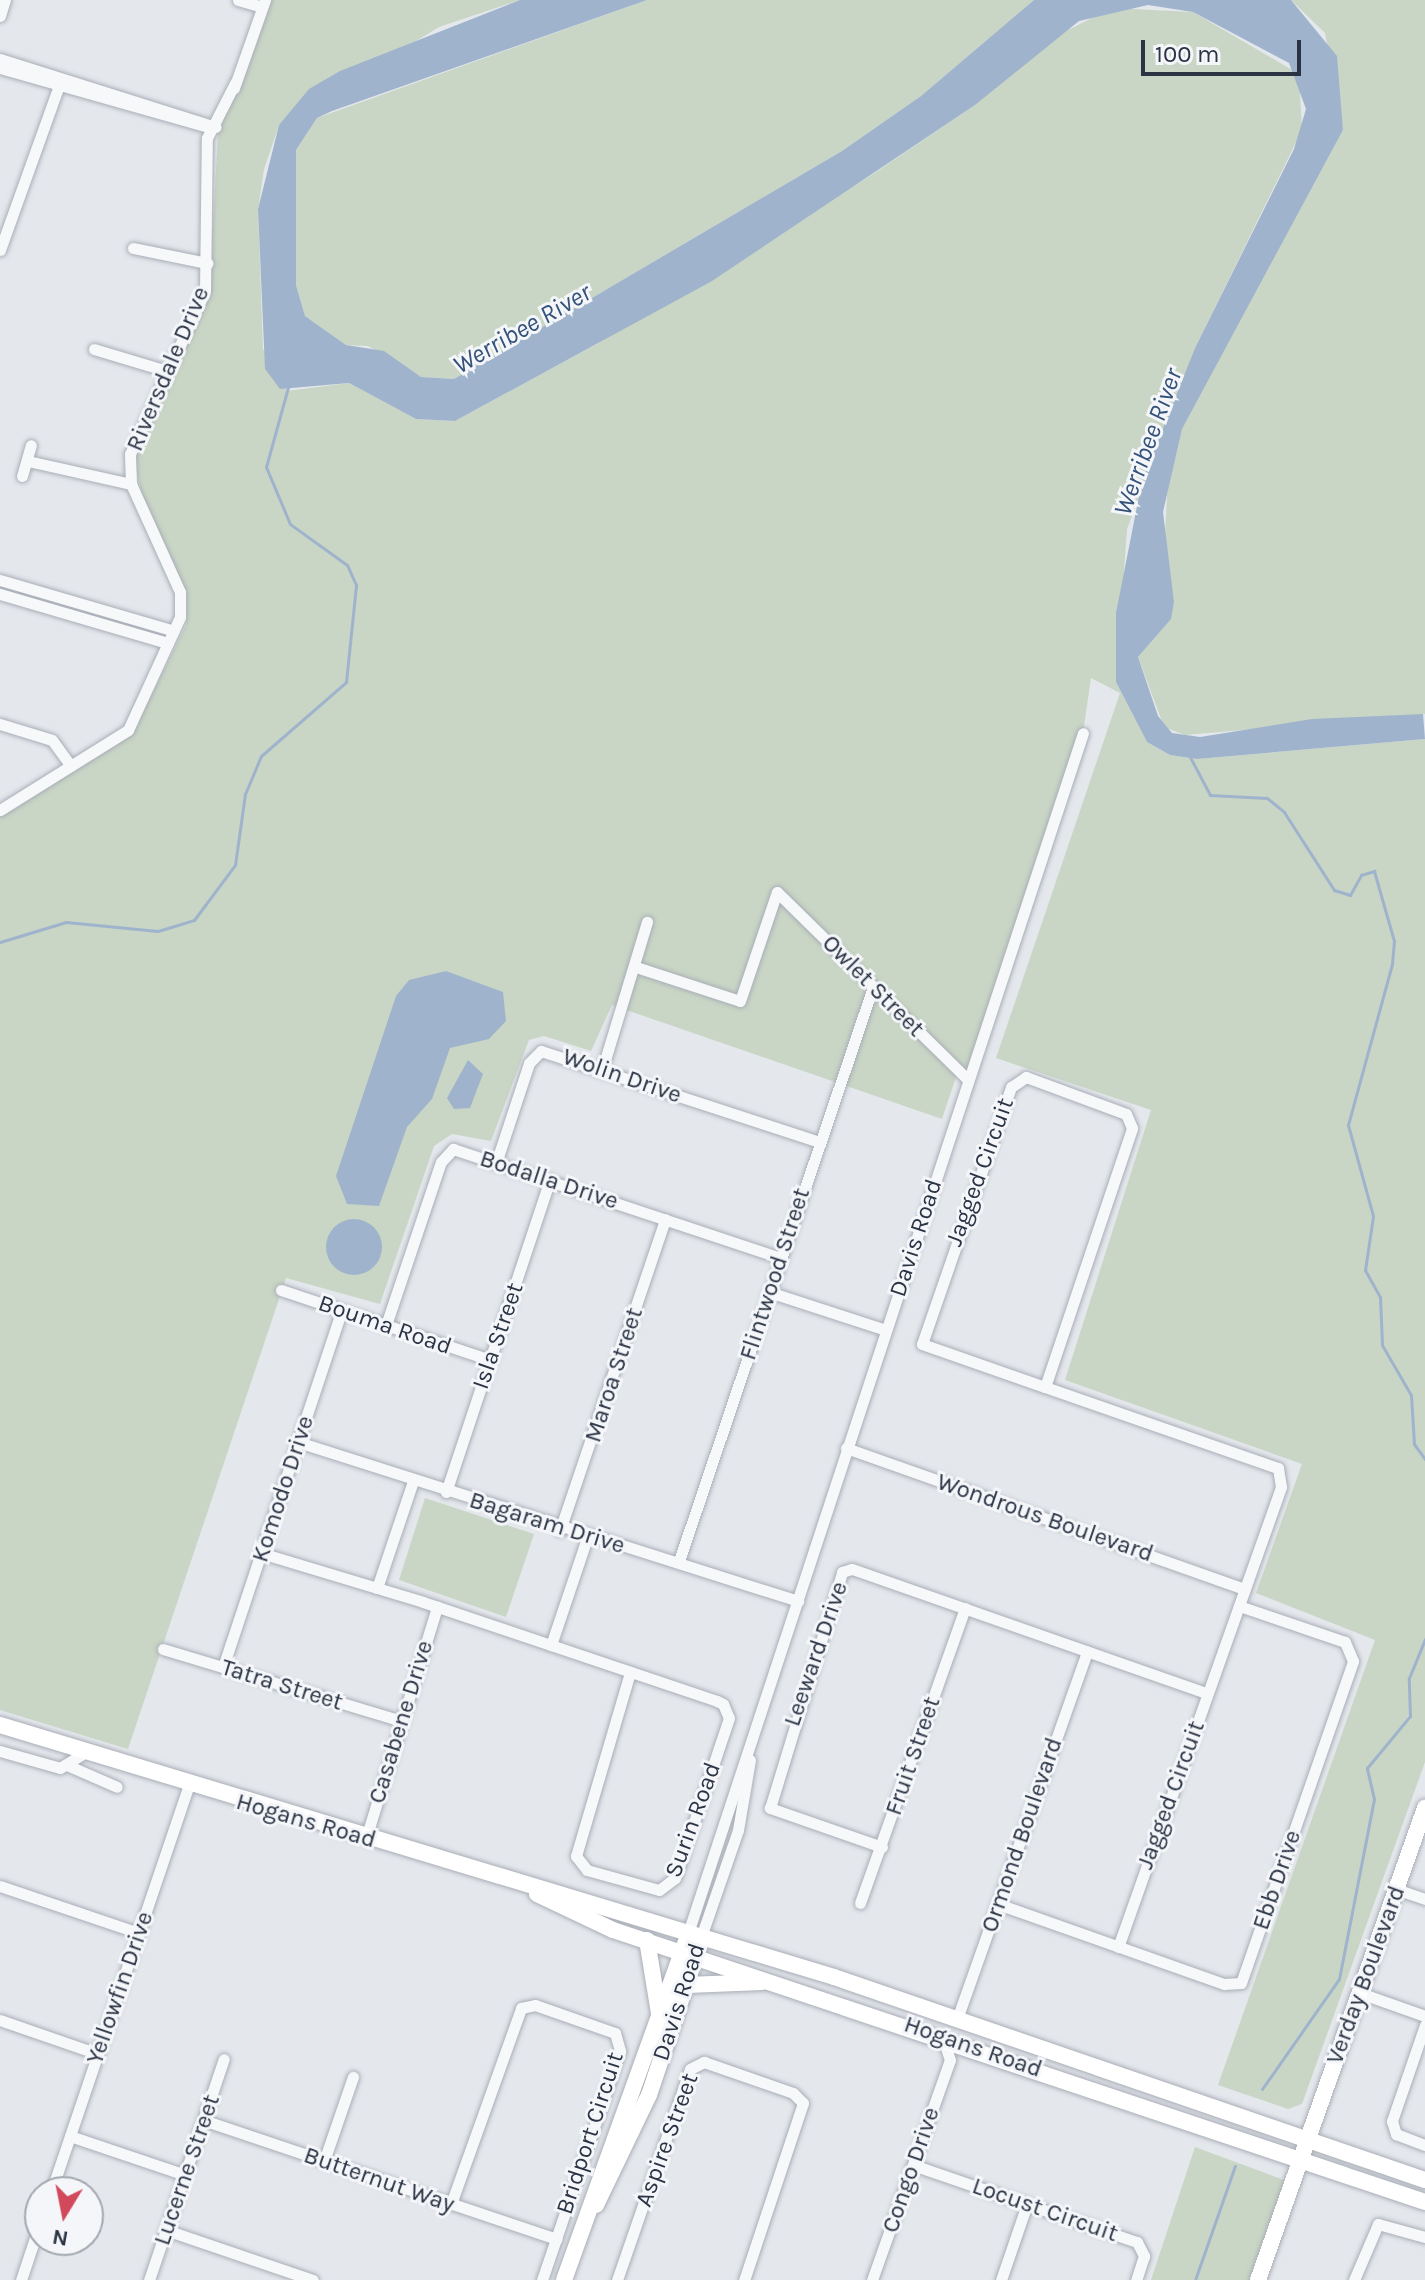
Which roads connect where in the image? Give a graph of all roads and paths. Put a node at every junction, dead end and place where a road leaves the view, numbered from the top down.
1 (5, 0) edge
2 (238, 0) edge
3 (264, 4) edge
4 (0, 16) edge
5 (0, 59) edge
6 (0, 68) edge
7 (60, 81) junction
8 (212, 126) junction
9 (4, 223) edge
10 (133, 248) dead end
11 (0, 250) edge
12 (207, 263) junction
13 (94, 349) dead end
14 (167, 371) junction
15 (31, 445) dead end
16 (28, 461) junction
17 (22, 476) dead end
18 (131, 484) junction
19 (0, 580) edge
20 (0, 594) edge
21 (82, 611) junction
22 (174, 631) junction
23 (168, 643) junction
24 (0, 724) edge
25 (1083, 733) dead end
26 (71, 766) junction
27 (0, 810) edge
28 (647, 922) dead end
29 (636, 967) junction
30 (873, 987) junction
31 (602, 1070) junction
32 (968, 1080) junction
33 (819, 1142) junction
34 (496, 1163) junction
35 (550, 1180) junction
36 (665, 1219) junction
37 (780, 1258) junction
38 (281, 1290) dead end
39 (769, 1292) junction
40 (342, 1310) junction
41 (386, 1325) junction
42 (886, 1330) junction
43 (490, 1360) junction
44 (1045, 1387) junction
45 (298, 1442) junction
46 (846, 1448) junction
47 (413, 1481) junction
48 (446, 1492) junction
49 (560, 1530) junction
50 (587, 1538) junction
51 (261, 1553) junction
52 (679, 1561) junction
53 (377, 1588) junction
54 (1245, 1589) junction
55 (798, 1601) junction
56 (1239, 1606) junction
57 (437, 1607) junction
58 (965, 1608) junction
59 (551, 1645) junction
60 (163, 1649) dead end
61 (1087, 1651) junction
62 (223, 1667) junction
63 (630, 1672) junction
64 (1207, 1693) junction
65 (401, 1721) junction
66 (0, 1725) edge
67 (0, 1751) edge
68 (86, 1752) junction
69 (69, 1766) junction
70 (189, 1785) junction
71 (117, 1787) dead end
72 (1425, 1808) edge
73 (366, 1838) junction
74 (882, 1847) junction
75 (0, 1886) edge
76 (526, 1886) junction
77 (1396, 1889) junction
78 (1425, 1899) edge
79 (860, 1903) dead end
80 (998, 1904) junction
81 (139, 1933) junction
82 (694, 1935) junction
83 (647, 1940) junction
84 (1118, 1947) junction
85 (690, 1954) junction
86 (775, 1983) junction
87 (687, 1985) junction
88 (1360, 1993) junction
89 (1425, 2016) edge
90 (659, 2019) junction
91 (957, 2019) junction
92 (0, 2020) edge
93 (1425, 2025) edge
94 (941, 2036) junction
95 (976, 2048) junction
96 (98, 2054) junction
97 (224, 2059) dead end
98 (950, 2060) junction
99 (353, 2077) dead end
100 (203, 2120) junction
101 (70, 2136) junction
102 (1308, 2138) junction
103 (1425, 2145) edge
104 (1302, 2158) junction
105 (324, 2161) junction
106 (913, 2165) junction
107 (185, 2175) junction
108 (56, 2176) edge
109 (1425, 2180) edge
110 (1425, 2202) edge
111 (451, 2204) junction
112 (1027, 2204) junction
113 (166, 2230) junction
114 (1425, 2237) edge
115 (556, 2239) junction
116 (574, 2250) junction
117 (29, 2256) edge
118 (21, 2280) edge
119 (149, 2280) edge
120 (313, 2280) edge
121 (542, 2280) edge
122 (564, 2280) edge
123 (617, 2280) edge
124 (744, 2280) edge
125 (872, 2280) edge
126 (1001, 2280) edge
127 (1136, 2280) edge
128 (1258, 2280) edge
129 (1354, 2280) edge

1 - 4 street
2 - 3 street
3 - 8 street, Riversdale Drive
5 - 7 street
6 - 7 street
7 - 8 street
7 - 9 street
8 - 12 street, Riversdale Drive
9 - 11 street
10 - 12 street
12 - 14 street, Riversdale Drive
13 - 14 street
14 - 18 street, Riversdale Drive
15 - 16 street
16 - 17 street
16 - 18 street
18 - 22 street, Riversdale Drive
19 - 21 street
20 - 21 street
21 - 22 street
21 - 23 street
22 - 23 street, Riversdale Drive
23 - 26 street, Riversdale Drive
24 - 26 street
25 - 32 street, Davis Road
26 - 27 street, Riversdale Drive
28 - 29 street
29 - 30 street, Owlet Street
29 - 31 street
30 - 32 street, Owlet Street
30 - 33 street, Flintwood Street
31 - 33 street, Wolin Drive
31 - 34 street, Wolin Drive
32 - 42 street, Davis Road
33 - 37 street, Flintwood Street
34 - 35 street, Bodalla Drive
34 - 41 street, Bodalla Drive
35 - 36 street, Bodalla Drive
35 - 43 street, Isla Street
36 - 37 street, Bodalla Drive
36 - 49 street, Maroa Street
37 - 39 street, Flintwood Street
38 - 40 street, Bouma Road
39 - 42 street
39 - 52 street, Flintwood Street
40 - 41 street, Bouma Road
40 - 45 street, Komodo Drive
41 - 43 street, Bouma Road
42 - 46 street, Davis Road
43 - 48 street, Isla Street
44 - 44 street, Jagged Circuit
44 - 54 street, Jagged Circuit
45 - 47 street, Bagaram Drive
45 - 51 street, Komodo Drive
46 - 54 street, Wondrous Boulevard
46 - 55 street, Davis Road
47 - 48 street, Bagaram Drive
47 - 53 street
48 - 49 street, Bagaram Drive
49 - 50 street, Bagaram Drive
50 - 52 street, Bagaram Drive
50 - 59 street
51 - 53 street, Surin Road
51 - 62 street, Komodo Drive
52 - 55 street, Bagaram Drive
53 - 57 street, Surin Road
54 - 56 street, Jagged Circuit
55 - 82 street, Davis Road
56 - 64 street, Jagged Circuit
56 - 84 street, Ebb Drive
57 - 59 street, Surin Road
57 - 65 street, Casabene Drive
58 - 61 street, Leeward Drive
58 - 74 street, Fruit Street
58 - 74 street, Leeward Drive
59 - 63 street, Surin Road
60 - 62 street, Tatra Street
61 - 64 street, Leeward Drive
61 - 80 street, Ormond Boulevard
62 - 65 street, Tatra Street
63 - 63 street, Surin Road
64 - 84 street, Jagged Circuit
65 - 73 street, Casabene Drive
66 - 68 street, Hogans Road
67 - 69 street
68 - 69 street
68 - 70 street, Hogans Road
69 - 71 street
70 - 73 street, Hogans Road
70 - 81 street, Yellowfin Drive
72 - 77 street, Verday Boulevard
73 - 76 street, Hogans Road
74 - 79 street, Fruit Street
75 - 81 street
76 - 82 street, Hogans Road
76 - 83 street, Hogans Road
77 - 78 street
77 - 88 street, Verday Boulevard
80 - 84 street, Ebb Drive
80 - 91 street, Ormond Boulevard
81 - 96 street, Yellowfin Drive
82 - 85 street, Davis Road
82 - 91 street, Hogans Road
83 - 85 street, Hogans Road
83 - 90 street
85 - 86 street, Hogans Road
85 - 87 street, Davis Road
85 - 90 street, Davis Road
86 - 87 street
86 - 94 street, Hogans Road
87 - 116 street, Davis Road
88 - 89 street
88 - 102 street, Verday Boulevard
90 - 116 street, Davis Road
91 - 102 street, Hogans Road
92 - 96 street
93 - 103 street
94 - 95 street, Hogans Road
94 - 98 street
95 - 98 street
95 - 104 street, Hogans Road
96 - 101 street, Yellowfin Drive
97 - 100 street, Lucerne Street
98 - 106 street, Congo Drive
99 - 105 street
100 - 105 street, Butternut Way
100 - 107 street, Lucerne Street
101 - 107 street
101 - 108 street, Yellowfin Drive
102 - 104 street, Verday Boulevard
102 - 109 street, Hogans Road
104 - 110 street, Hogans Road
104 - 128 street, Verday Boulevard
105 - 111 street, Butternut Way
106 - 112 street, Locust Circuit
106 - 125 street, Congo Drive
107 - 113 street, Lucerne Street
111 - 115 street, Butternut Way
111 - 115 street, Bridport Circuit
112 - 126 street
112 - 127 street, Locust Circuit
113 - 119 street, Lucerne Street
113 - 120 street
114 - 129 street
115 - 121 street, Bridport Circuit
116 - 122 street, Davis Road
117 - 118 street
123 - 124 street, Aspire Street

